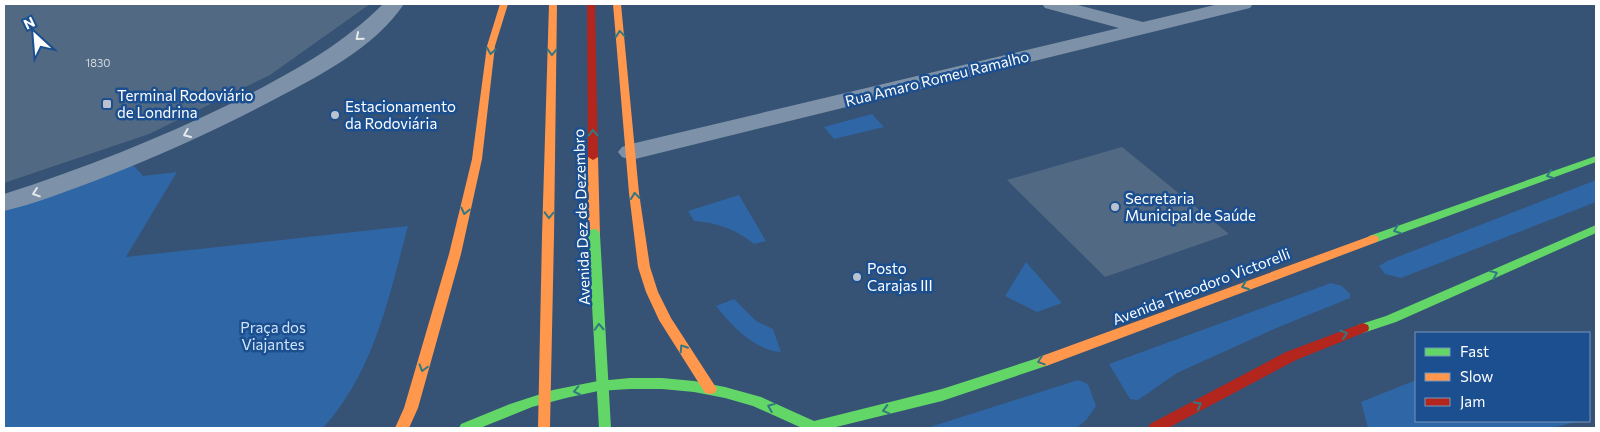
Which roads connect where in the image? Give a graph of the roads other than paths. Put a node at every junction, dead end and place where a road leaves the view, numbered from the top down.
1 (394, 4) edge
2 (504, 4) edge
3 (552, 4) edge
4 (591, 4) edge
5 (618, 4) edge
6 (1052, 4) edge
7 (1243, 4) edge
8 (1141, 28) junction
9 (631, 152) junction
10 (1596, 159) edge
11 (4, 203) edge
12 (1596, 229) edge
13 (710, 389) junction
14 (402, 428) edge
15 (466, 428) edge
16 (544, 428) edge
17 (606, 428) edge
18 (814, 428) edge
19 (1155, 428) edge

1 -> 11 street
2 -> 14 main road
3 -> 16 main road, Avenida Dez de Dezembro, bridge
17 -> 4 main road, Avenida Dez de Dezembro, bridge
9 -> 5 main road
6 - 8 street
7 - 8 street, Rua Amaro Romeu Ramalho
8 - 9 street, Rua Amaro Romeu Ramalho
13 -> 9 main road
10 -> 18 main road, Avenida Theodoro Victorelli
19 -> 12 main road
13 -> 15 main road
18 -> 13 main road

